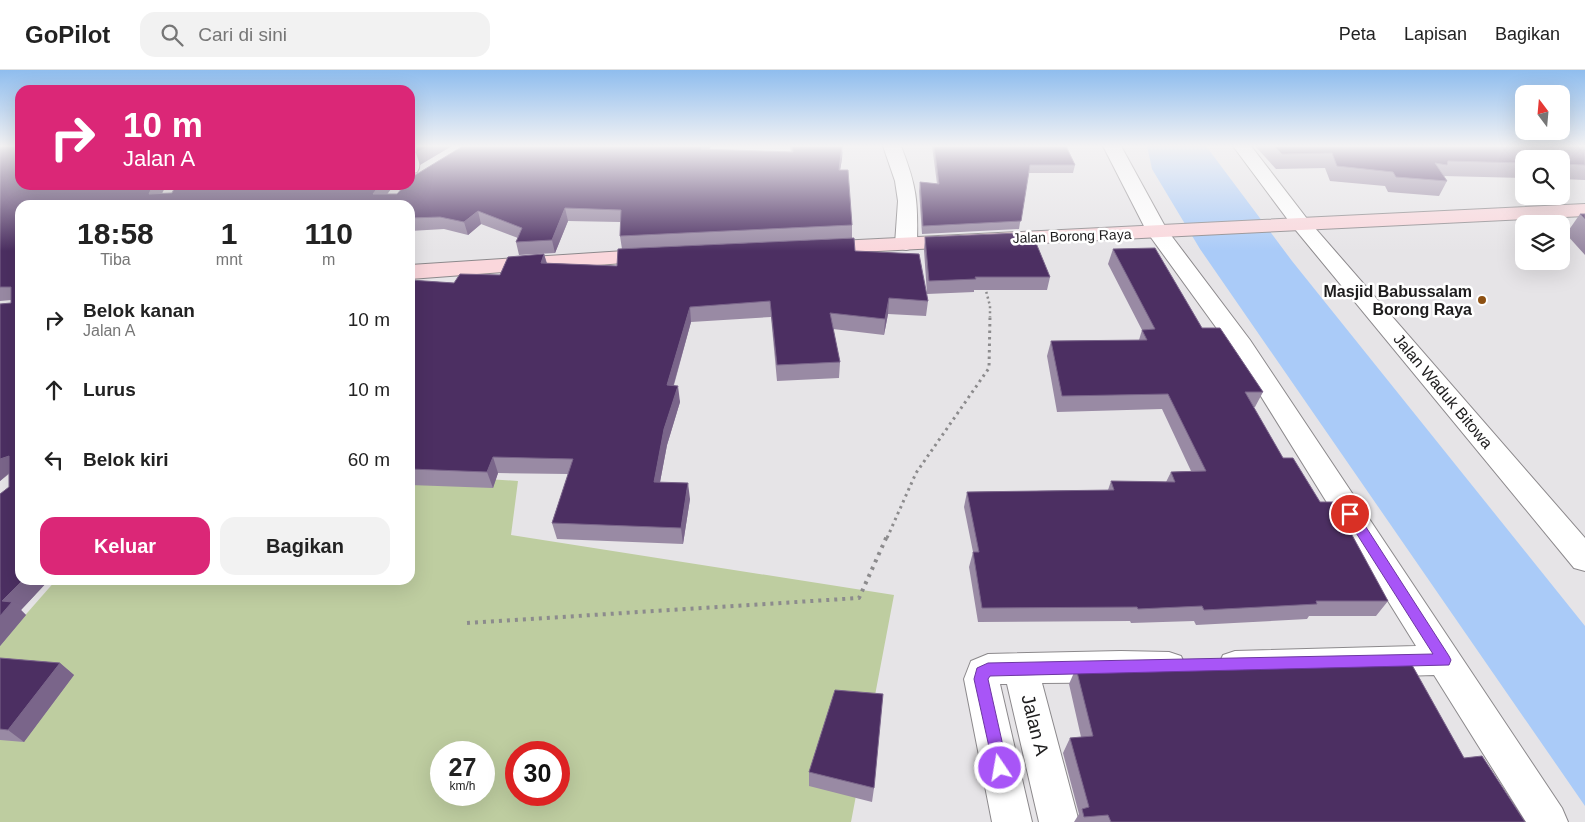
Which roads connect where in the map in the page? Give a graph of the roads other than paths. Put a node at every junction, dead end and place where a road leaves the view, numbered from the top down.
1 (905, 181) edge
2 (1134, 181) edge
3 (1265, 181) edge
4 (1585, 210) edge
5 (1294, 224) junction
6 (1168, 232) junction
7 (906, 244) junction
8 (800, 249) edge
9 (676, 254) edge
10 (415, 272) edge
11 (1585, 559) edge
12 (1444, 660) junction
13 (1021, 670) junction
14 (1012, 822) edge
15 (1059, 822) edge
16 (1548, 822) edge

1 - 7 street
2 - 6 street
3 - 5 street, Jalan Waduk Bitowa
4 - 5 main road, Jalan Borong Raya
5 - 6 main road, Jalan Borong Raya
5 - 11 street, Jalan Waduk Bitowa
6 - 7 main road, Jalan Borong Raya
6 - 12 street
7 - 8 main road, Jalan Borong Raya
9 - 10 main road
12 - 13 street
12 - 16 street
13 - 14 street
13 - 15 street, Jalan A

